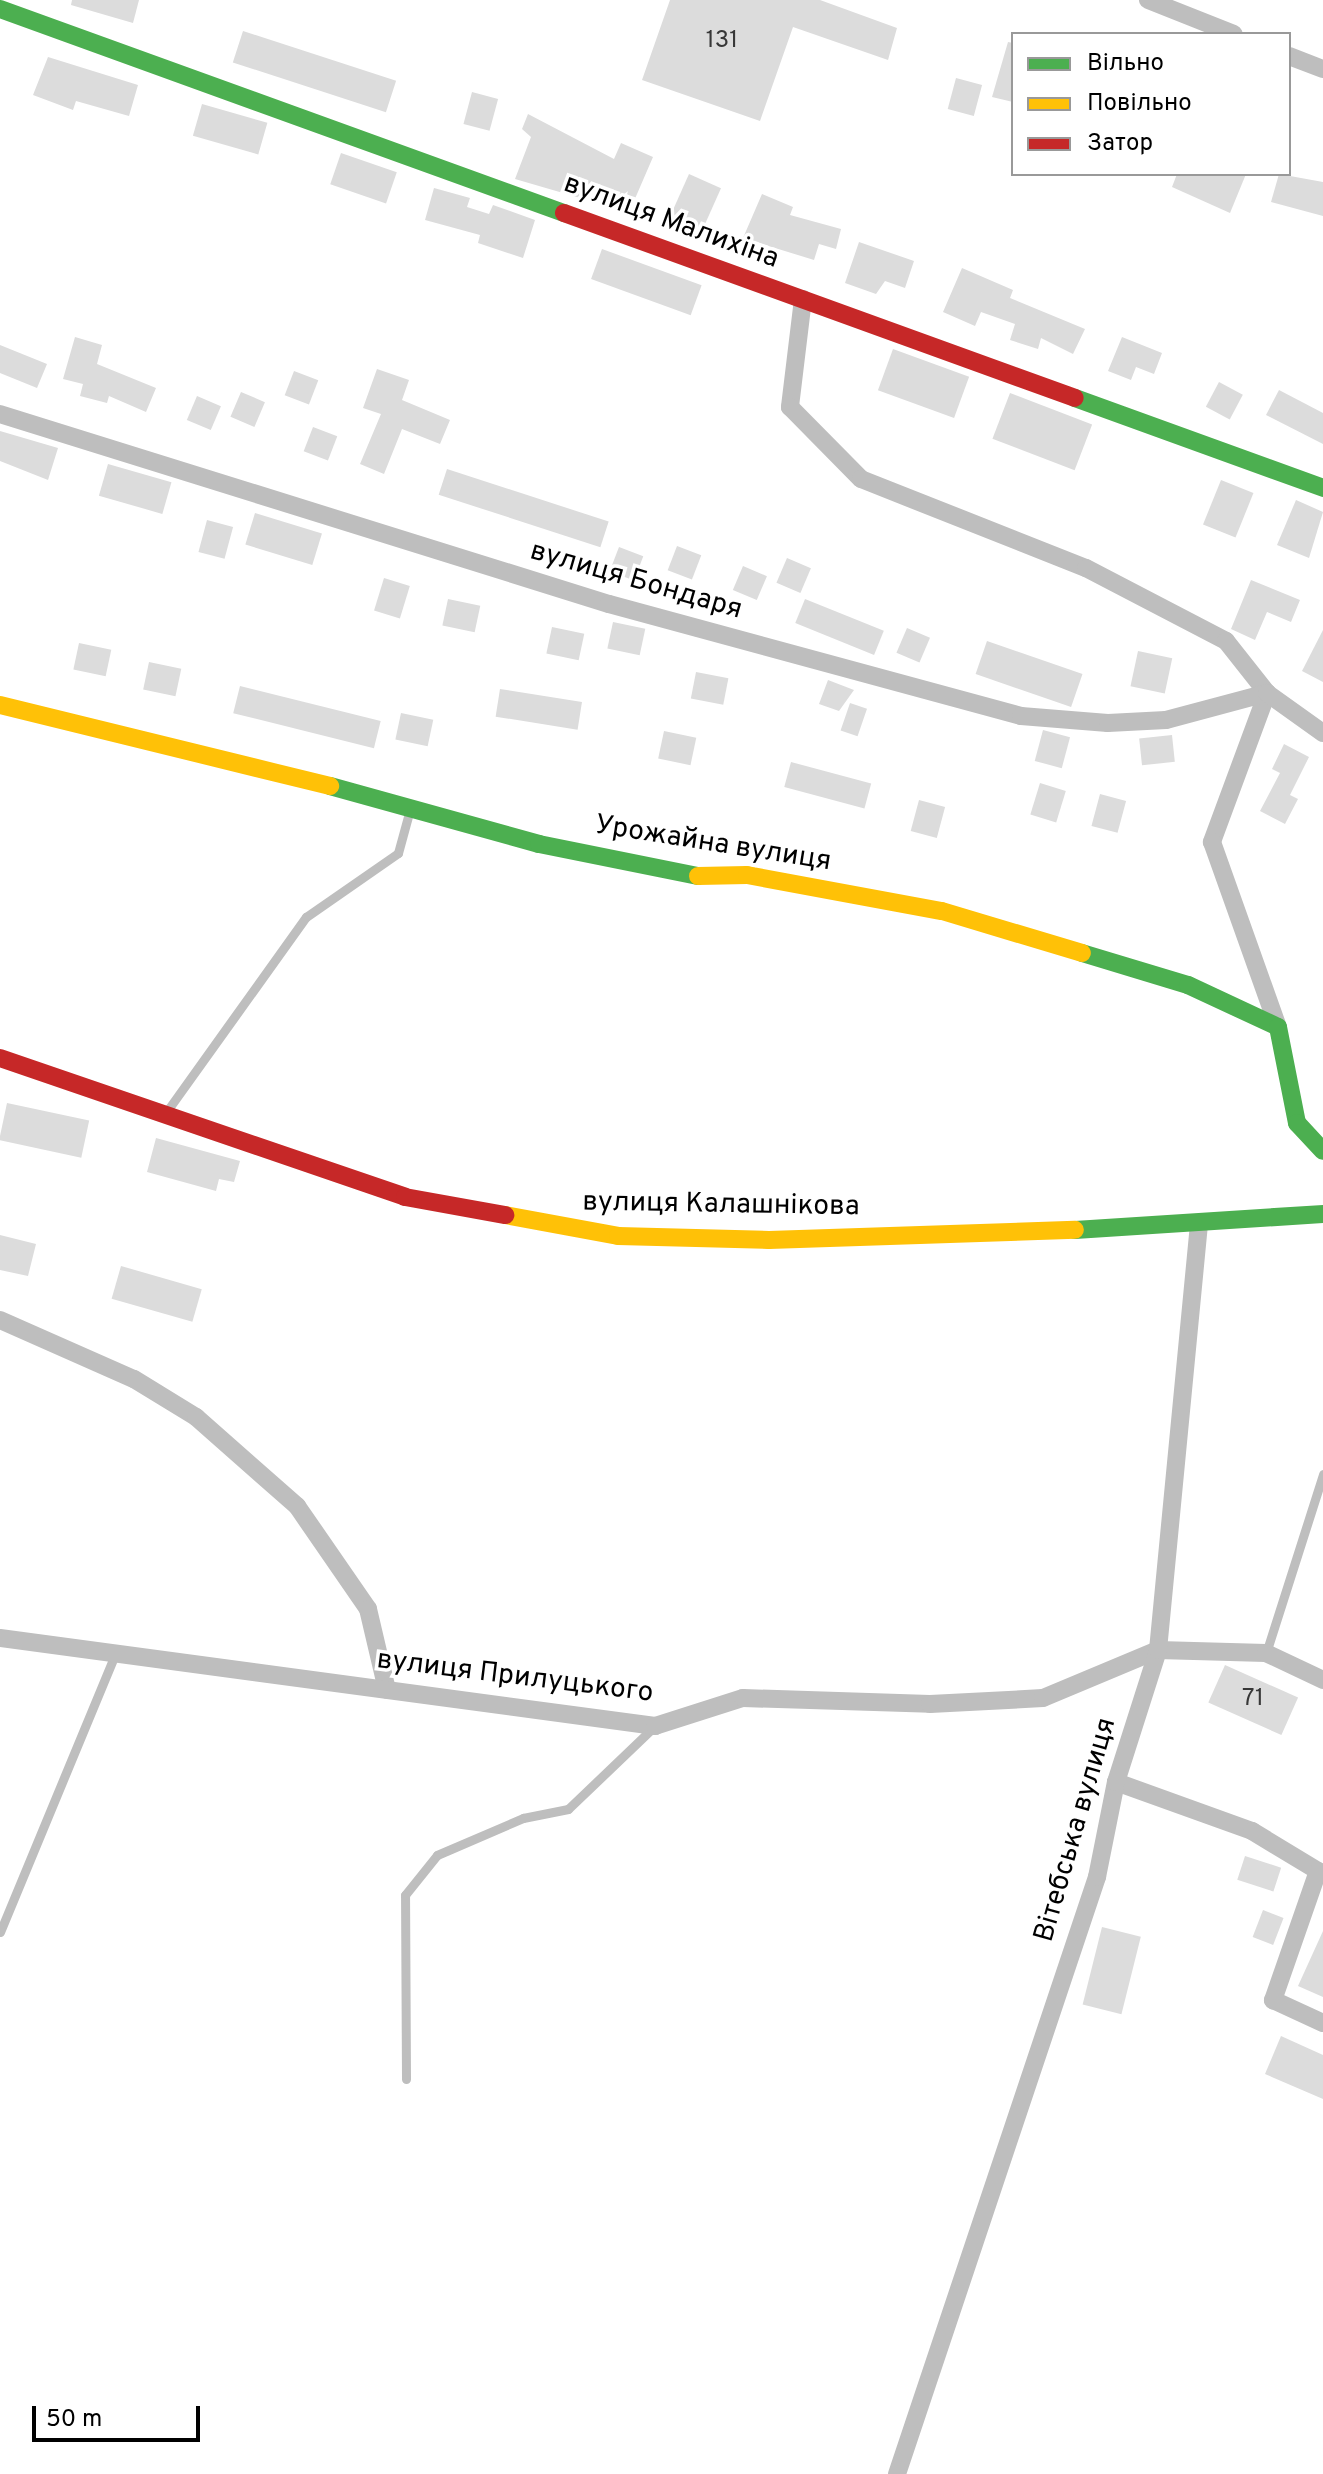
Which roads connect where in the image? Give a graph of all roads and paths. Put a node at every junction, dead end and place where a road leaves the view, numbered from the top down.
1 (1148, 0) edge
2 (0, 9) edge
3 (1229, 32) edge
4 (1291, 57) edge
5 (1323, 69) edge
6 (803, 299) junction
7 (0, 414) edge
8 (1323, 488) edge
9 (1267, 693) junction
10 (0, 705) edge
11 (1323, 733) edge
12 (411, 806) junction
13 (1278, 1027) junction
14 (0, 1058) edge
15 (163, 1117) junction
16 (1323, 1151) edge
17 (1323, 1214) edge
18 (1199, 1226) junction
19 (0, 1320) edge
20 (1323, 1474) edge
21 (0, 1638) edge
22 (1158, 1650) junction
23 (1266, 1653) junction
24 (114, 1657) junction
25 (1323, 1680) edge
26 (387, 1690) junction
27 (655, 1726) junction
28 (1116, 1782) junction
29 (0, 1932) edge
30 (1323, 2023) edge
31 (406, 2079) dead end
32 (897, 2474) edge

1 - 3 street
2 - 6 street, вулиця Малихіна
4 - 5 street
6 - 8 street, вулиця Малихіна
6 - 9 street
7 - 9 street, вулиця Бондаря
9 - 11 street
9 - 13 street
10 - 12 street, Урожайна вулиця
12 - 13 street, Урожайна вулиця
12 - 15 lane
13 - 16 street
14 - 15 street, вулиця Калашнікова
15 - 18 street, вулиця Калашнікова
17 - 18 street, вулиця Калашнікова
18 - 22 street, Вітебська вулиця
19 - 26 street
20 - 23 lane
21 - 24 street, вулиця Прилуцького
22 - 23 street
22 - 27 street, вулиця Прилуцького
22 - 28 street, Вітебська вулиця
23 - 25 street
24 - 26 street, вулиця Прилуцького
24 - 29 lane
26 - 27 street, вулиця Прилуцького
27 - 31 lane
28 - 30 street
28 - 32 street, Вітебська вулиця

